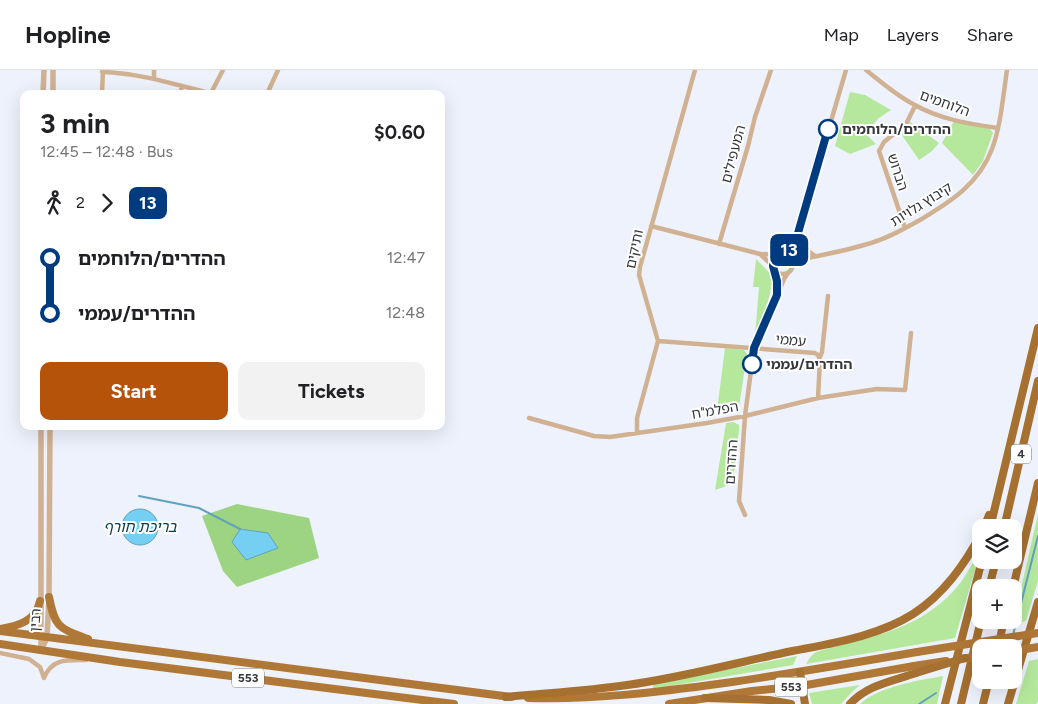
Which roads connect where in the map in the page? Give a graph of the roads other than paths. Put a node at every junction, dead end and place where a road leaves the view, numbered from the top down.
1 (44, 70) edge
2 (53, 70) edge
3 (154, 70) edge
4 (223, 70) edge
5 (278, 70) edge
6 (695, 70) edge
7 (771, 70) edge
8 (846, 70) edge
9 (866, 70) edge
10 (1007, 70) edge
11 (102, 71) edge
12 (154, 79) junction
13 (182, 86) junction
14 (44, 90) edge
15 (53, 90) edge
16 (102, 90) edge
17 (181, 90) edge
18 (197, 90) edge
19 (214, 90) edge
20 (268, 90) edge
21 (915, 106) junction
22 (998, 128) junction
23 (651, 226) junction
24 (905, 228) junction
25 (797, 237) junction
26 (718, 244) junction
27 (760, 254) junction
28 (781, 255) junction
29 (816, 256) junction
30 (793, 260) junction
31 (774, 268) junction
32 (788, 273) junction
33 (777, 295) junction
34 (828, 296) dead end
35 (1038, 328) edge
36 (911, 333) dead end
37 (658, 341) junction
38 (754, 348) junction
39 (820, 357) junction
40 (1038, 381) edge
41 (818, 398) junction
42 (745, 416) junction
43 (1016, 417) junction
44 (529, 418) dead end
45 (41, 430) edge
46 (50, 430) edge
47 (637, 433) junction
48 (1038, 484) edge
49 (745, 514) dead end
50 (988, 519) edge
51 (992, 519) edge
52 (1006, 519) edge
53 (972, 549) edge
54 (980, 569) edge
55 (1015, 579) edge
56 (49, 597) junction
57 (40, 601) junction
58 (1038, 602) edge
59 (979, 629) edge
60 (0, 630) edge
61 (1038, 633) edge
62 (44, 638) junction
63 (0, 644) edge
64 (99, 644) junction
65 (1038, 647) edge
66 (41, 650) junction
67 (1022, 650) edge
68 (0, 653) edge
69 (972, 657) edge
70 (965, 658) joint
71 (120, 662) junction
72 (915, 670) junction
73 (800, 672) junction
74 (801, 686) junction
75 (987, 689) edge
76 (506, 697) junction
77 (705, 698) junction
78 (454, 704) edge
79 (669, 704) edge
80 (791, 704) edge
81 (804, 704) edge
82 (850, 704) edge
83 (945, 704) edge
84 (961, 704) edge
85 (983, 704) edge
86 (1008, 704) edge

1 - 14 street
2 - 15 street
3 - 12 street
4 - 19 street
5 - 20 street
6 - 23 street, ותיקים
7 - 26 street, המעפילים
8 - 25 street
9 - 21 street, הלוחמים
10 - 22 street, קיבוץ גלויות
11 - 12 street
11 - 16 street
12 - 13 street
13 - 17 street
13 - 18 street
21 - 22 street, הלוחמים
21 - 24 street, הברוש
22 - 24 street, קיבוץ גלויות
23 - 26 street
23 - 37 street, ותיקים
24 - 29 street, קיבוץ גלויות
25 - 28 street
25 - 29 street
25 - 30 street
26 - 27 street
27 - 28 street
27 - 31 street
28 - 30 street
28 - 31 street
29 - 30 street, קיבוץ גלויות
30 - 32 street
31 - 32 street
31 - 33 street
32 - 33 street, ההדרים
33 - 38 street, ההדרים
34 - 39 street
35 - 43 highway
36 - 41 street, הפלמ"ח
37 - 38 street, עממי
37 - 47 street
38 - 39 street, עממי
38 - 42 street, ההדרים
39 - 41 street, עממי
40 - 52 highway, 4
41 - 42 street, הפלמ"ח
42 - 47 street, הפלמ"ח
42 - 49 street, ההדרים
43 - 50 highway
43 - 51 highway
44 - 47 street, הפלמ"ח
45 - 57 street, רבין
46 - 56 street, רבין
48 - 55 highway
53 - 76 highway
54 - 83 highway
56 - 62 street, רבין
56 - 64 main road
57 - 60 main road
57 - 62 street, רבין
58 - 86 highway
59 - 84 highway
60 - 62 main road, 553
61 - 73 main road, 553, bridge
62 - 64 main road, 553
62 - 66 street, רבין
63 - 66 main road, 553
64 - 76 main road, 553
65 - 67 main road, bridge
66 - 71 main road, 553
68 - 71 street
69 - 70 main road, bridge
70 - 72 highway, bridge
71 - 78 main road, 553
72 - 74 main road, 553
72 - 82 highway
73 - 74 highway
73 - 76 main road, 553
74 - 77 main road, 553
74 - 81 highway
75 - 85 highway
77 - 79 main road, 553
77 - 80 highway

